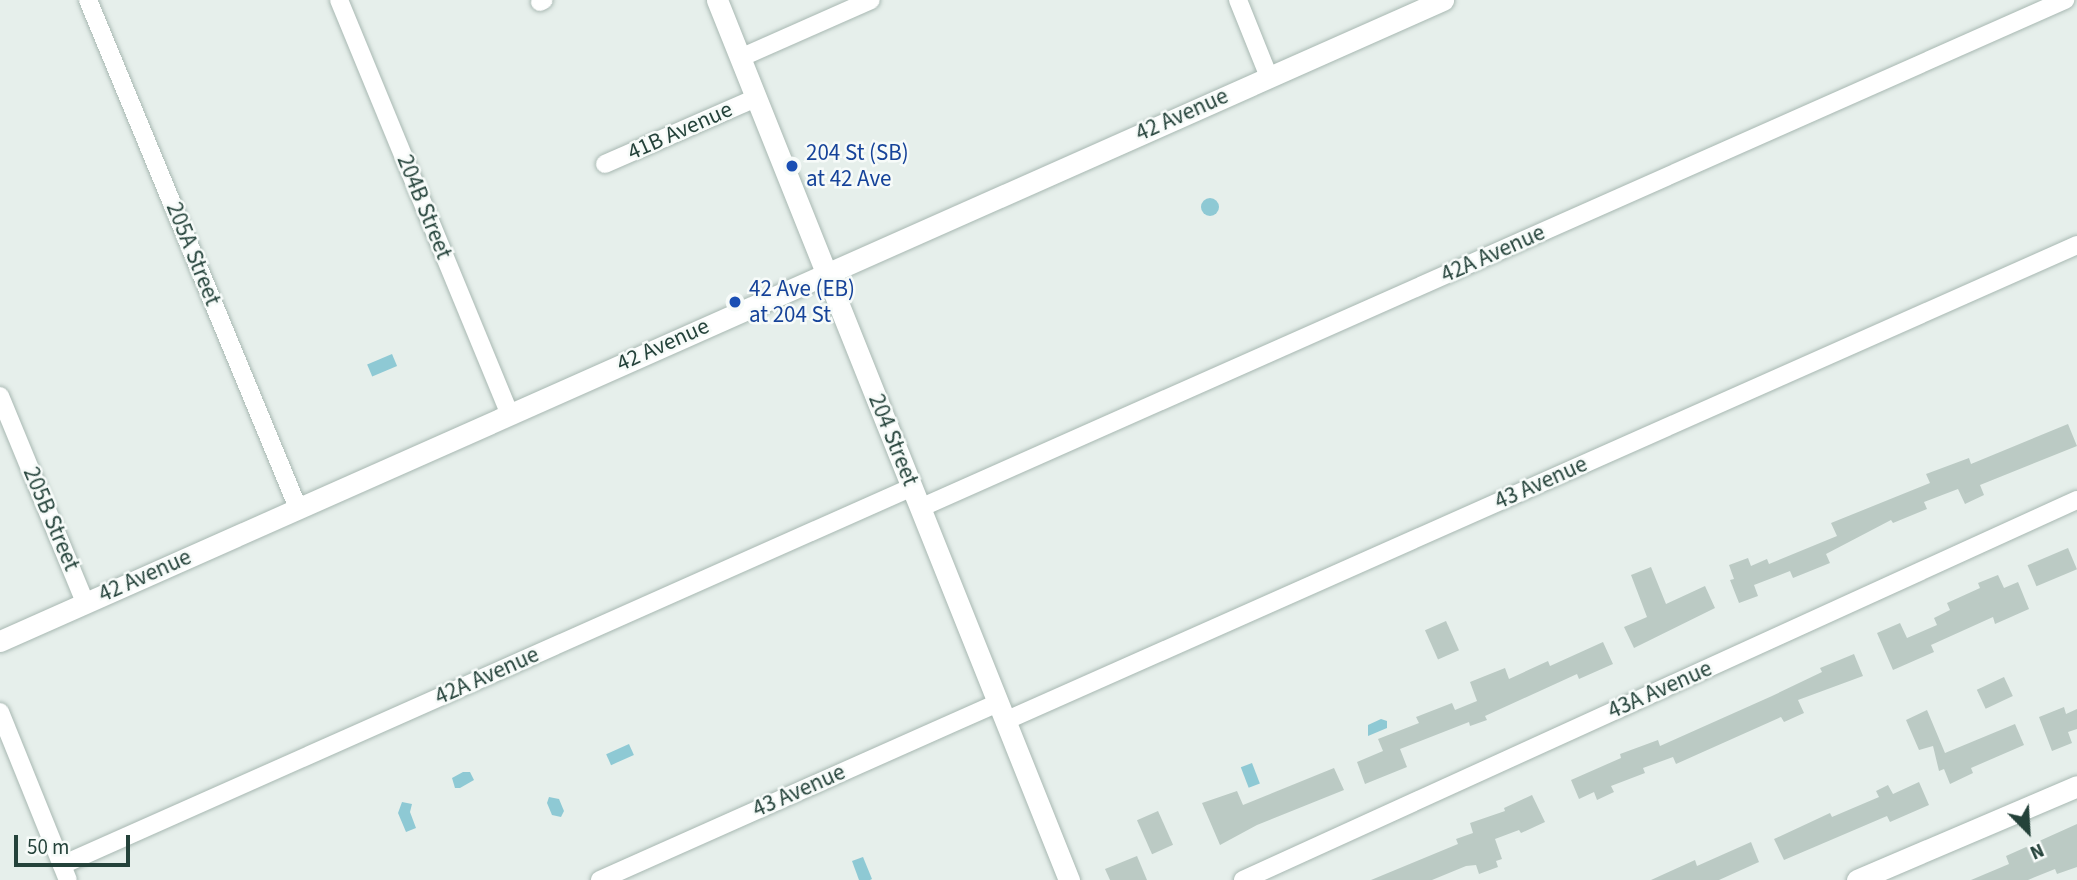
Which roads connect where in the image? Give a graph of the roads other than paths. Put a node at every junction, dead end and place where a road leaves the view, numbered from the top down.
1 (88, 0) edge
2 (338, 0) edge
3 (717, 0) edge
4 (871, 0) edge
5 (1238, 0) edge
6 (1443, 0) edge
7 (2065, 0) edge
8 (740, 58) junction
9 (1269, 77) junction
10 (756, 98) junction
11 (605, 164) dead end
12 (2077, 245) edge
13 (827, 273) junction
14 (0, 396) edge
15 (509, 413) junction
16 (912, 487) junction
17 (2077, 500) edge
18 (298, 508) junction
19 (920, 508) junction
20 (85, 602) junction
21 (0, 641) edge
22 (0, 712) edge
23 (1001, 712) junction
24 (2077, 786) edge
25 (65, 873) edge
26 (600, 880) edge
27 (1069, 880) edge
28 (1243, 880) edge
29 (1857, 880) edge

1 - 18 street, 205A Street
2 - 15 street, 204B Street
3 - 8 street, 204 Street
4 - 8 street
5 - 9 street
6 - 9 street, 42 Avenue
7 - 19 street, 42A Avenue
8 - 10 street, 204 Street
9 - 13 street, 42 Avenue
10 - 11 street, 41B Avenue
10 - 13 street, 204 Street
12 - 23 street, 43 Avenue
13 - 15 street, 42 Avenue
13 - 16 street, 204 Street
14 - 20 street, 205B Street
15 - 18 street, 42 Avenue
16 - 19 street, 204 Street
16 - 25 street, 42A Avenue
17 - 28 street, 43A Avenue
18 - 20 street, 42 Avenue
19 - 23 street, 204 Street
20 - 21 street, 42 Avenue
22 - 25 street
23 - 26 street, 43 Avenue
23 - 27 street, 204 Street
24 - 29 street

